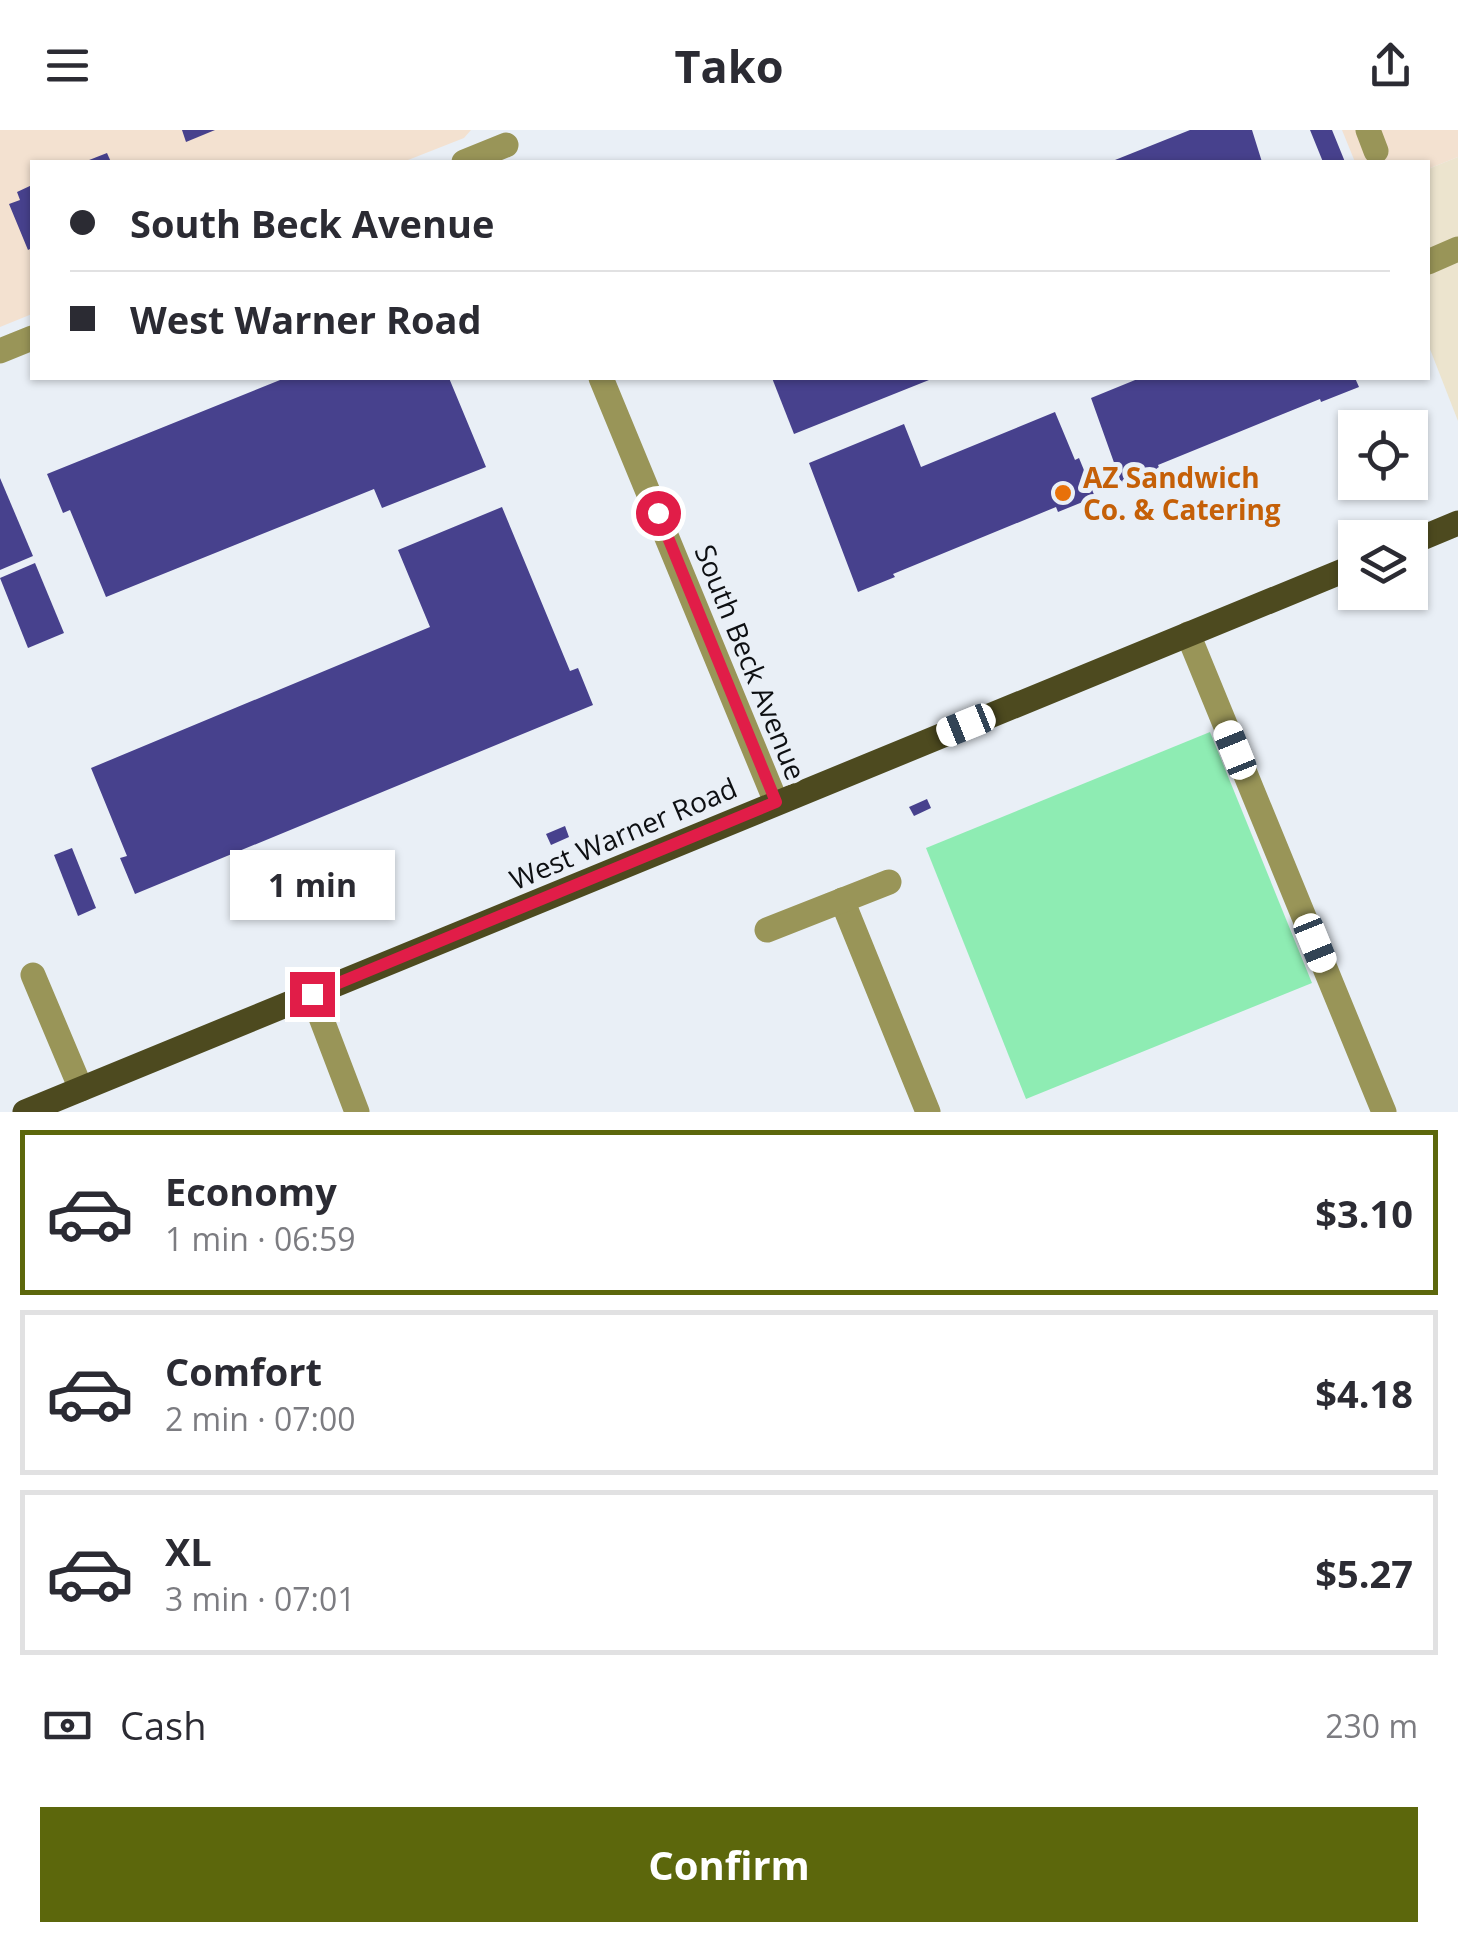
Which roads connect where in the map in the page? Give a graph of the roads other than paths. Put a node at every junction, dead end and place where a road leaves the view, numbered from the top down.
1 (507, 146) edge
2 (469, 160) edge
3 (1458, 249) edge
4 (1430, 261) edge
5 (30, 339) edge
6 (0, 351) edge
7 (603, 380) edge
8 (1458, 524) edge
9 (1428, 536) edge
10 (1338, 573) edge
11 (1188, 634) junction
12 (776, 802) junction
13 (889, 882) dead end
14 (842, 900) junction
15 (767, 930) dead end
16 (33, 975) dead end
17 (312, 994) junction
18 (81, 1089) junction
19 (25, 1112) edge
20 (357, 1112) edge
21 (928, 1112) edge
22 (1384, 1112) edge

1 - 2 street
3 - 4 street
5 - 6 street
7 - 12 street, South Beck Avenue
8 - 9 main road
10 - 11 main road, West Warner Road
11 - 12 main road, West Warner Road
11 - 22 street
12 - 17 main road, West Warner Road
13 - 14 street
14 - 15 street
14 - 21 street
16 - 18 street
17 - 18 main road, West Warner Road
17 - 20 street
18 - 19 main road, West Warner Road

